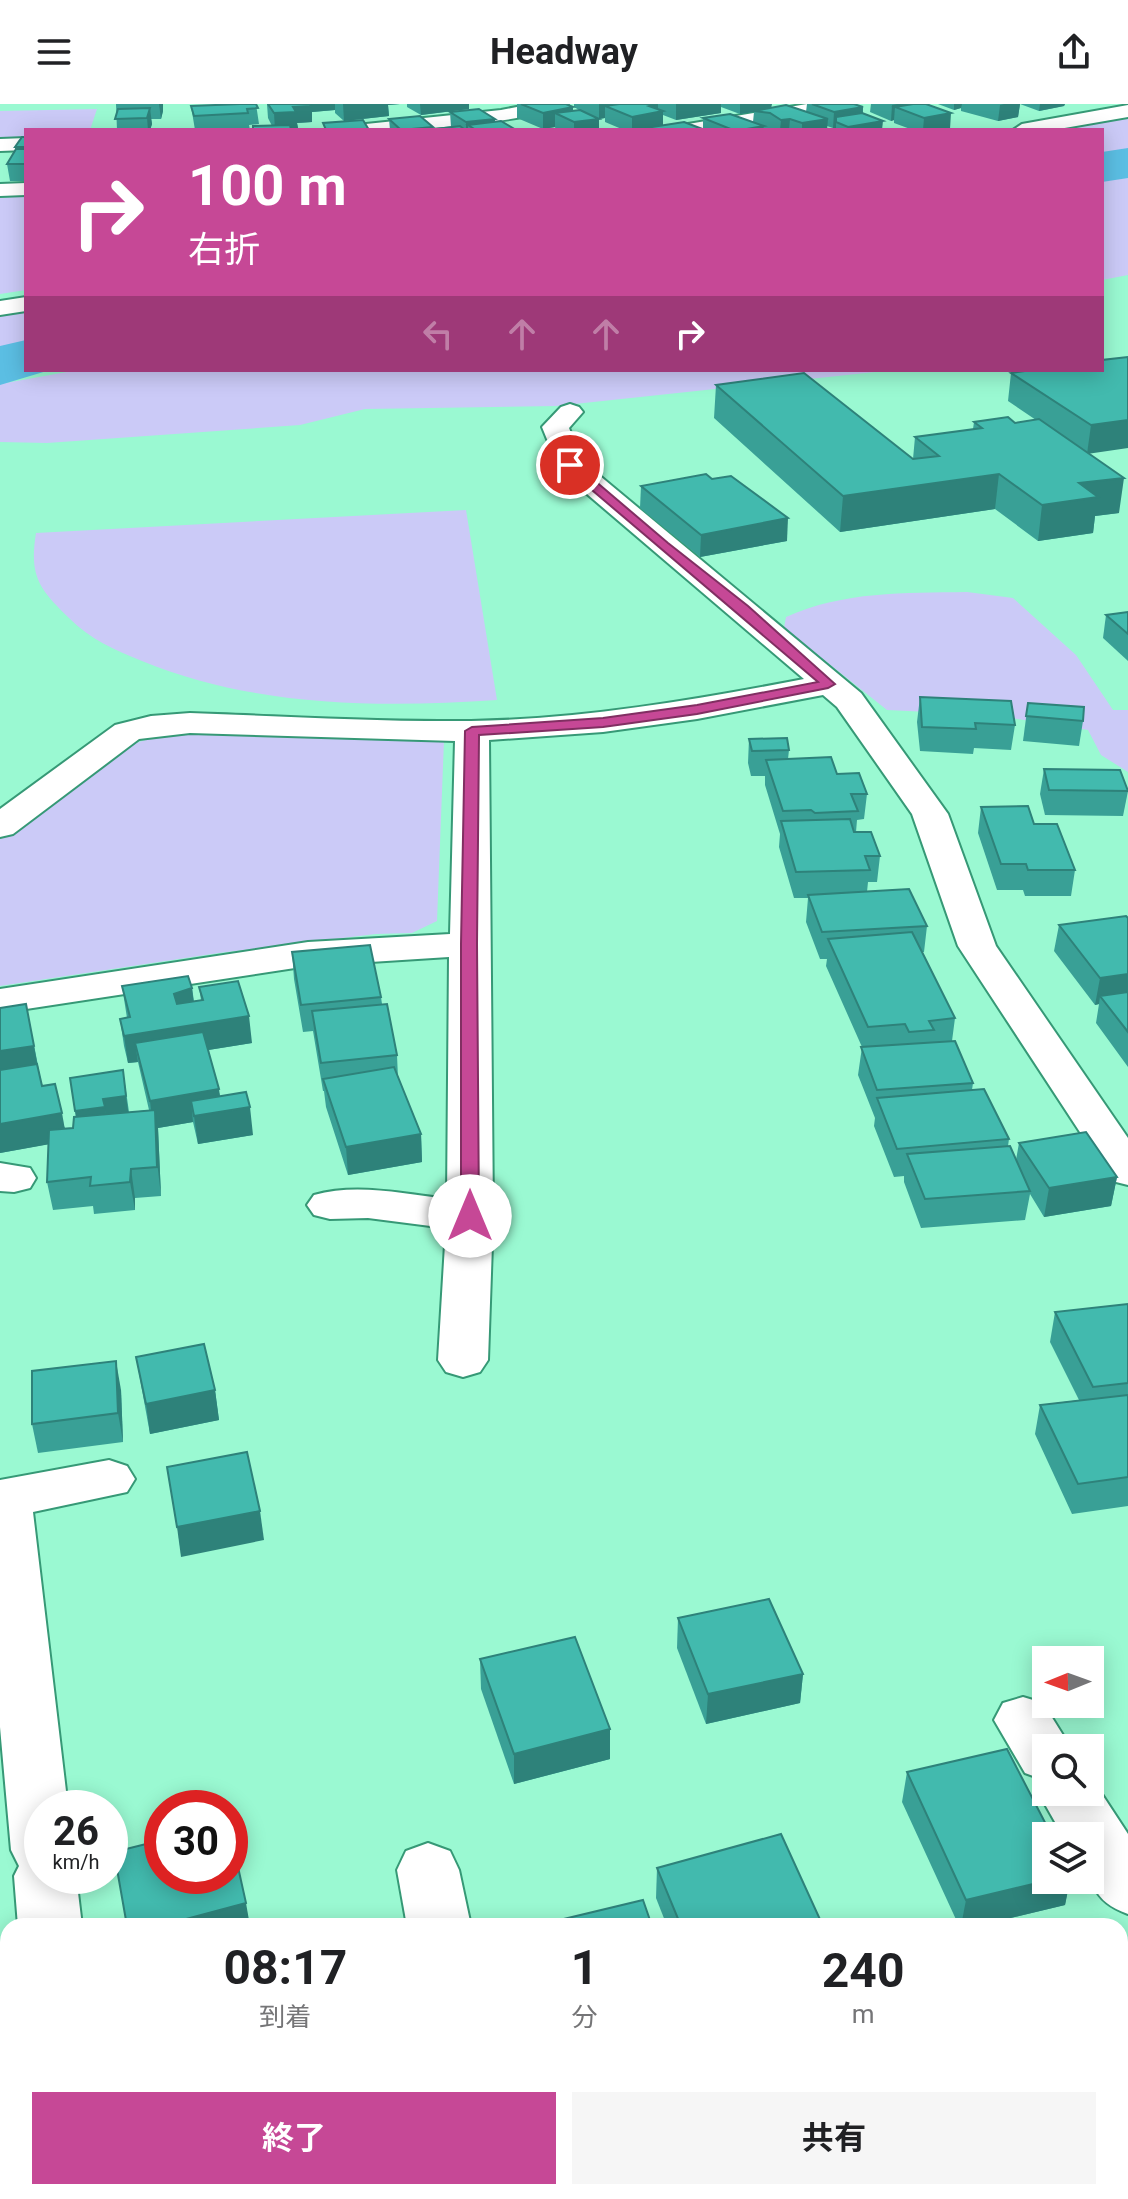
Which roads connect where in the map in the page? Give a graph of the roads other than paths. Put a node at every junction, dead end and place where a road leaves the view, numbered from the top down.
1 (559, 104) edge
2 (839, 104) edge
3 (1128, 111) edge
4 (385, 128) edge
5 (700, 128) edge
6 (1033, 128) edge
7 (24, 144) edge
8 (0, 145) edge
9 (24, 189) edge
10 (0, 190) edge
11 (24, 304) edge
12 (0, 308) edge
13 (570, 412) dead end
14 (828, 684) junction
15 (472, 731) junction
16 (0, 826) edge
17 (469, 944) junction
18 (0, 1001) edge
19 (1110, 1118) edge
20 (1128, 1171) edge
21 (330, 1205) dead end
22 (470, 1216) junction
23 (463, 1360) dead end
24 (109, 1479) dead end
25 (2, 1498) edge
26 (35, 1790) edge
27 (1077, 1806) edge
28 (1128, 1887) edge
29 (47, 1894) edge
30 (49, 1918) edge

1 - 4 street
2 - 5 street
3 - 6 street
7 - 8 street
9 - 10 street
11 - 12 street
13 - 14 street
14 - 15 street
14 - 19 street
15 - 16 street
15 - 17 street
17 - 18 street
17 - 22 street
19 - 20 street
21 - 22 street
22 - 23 street
24 - 25 street
25 - 26 street
27 - 28 street
29 - 30 street

